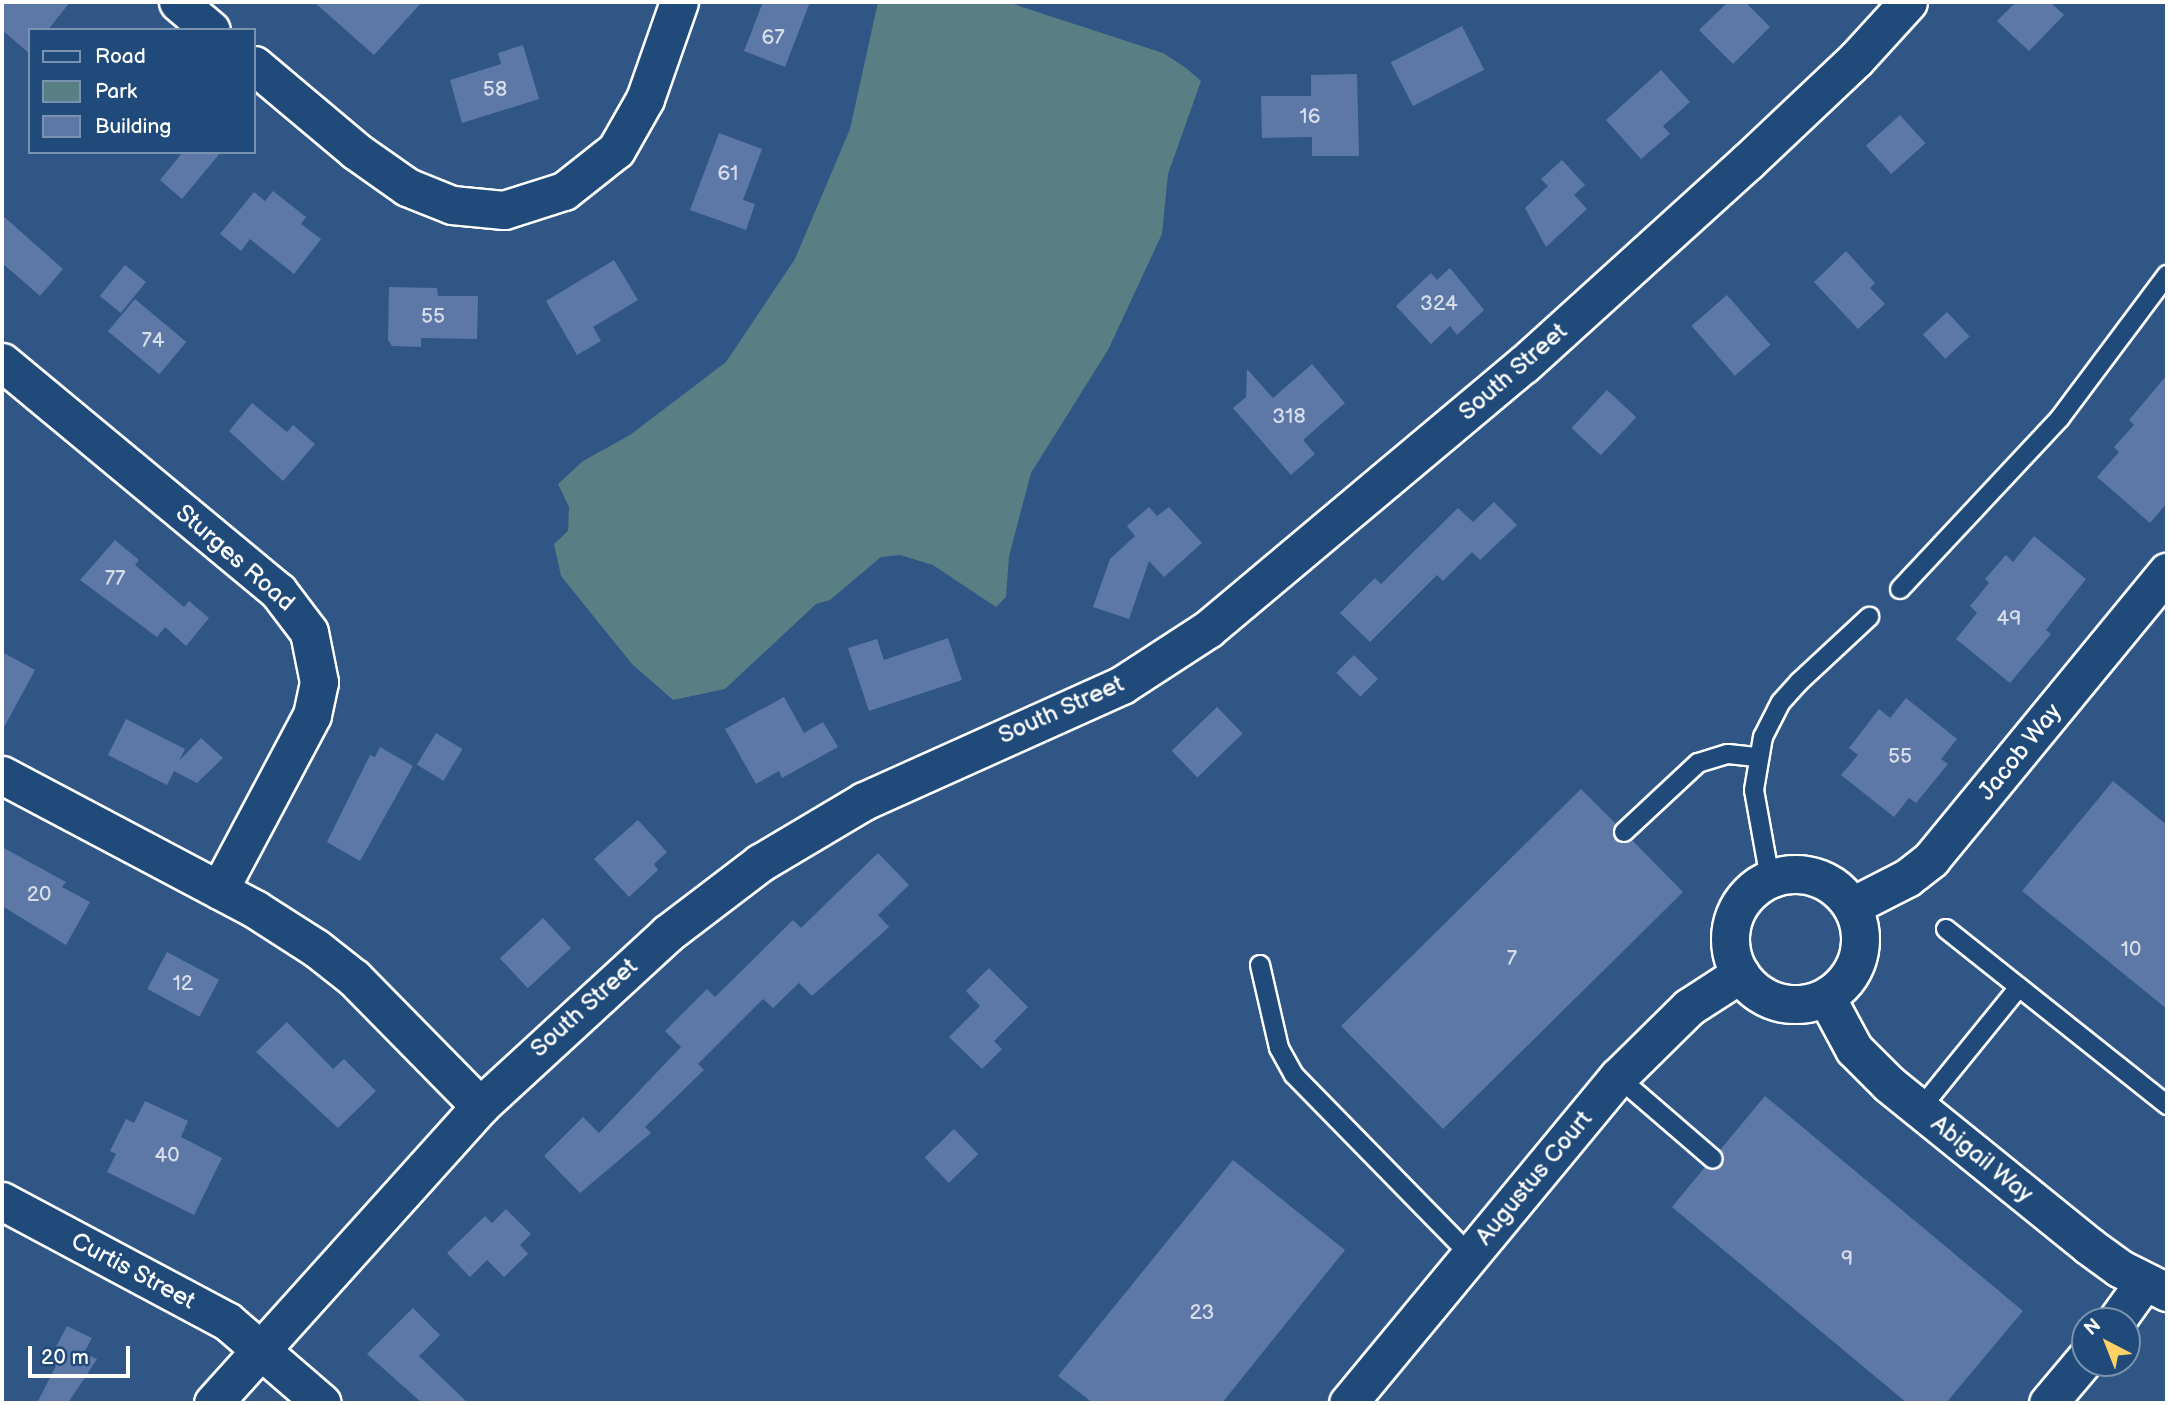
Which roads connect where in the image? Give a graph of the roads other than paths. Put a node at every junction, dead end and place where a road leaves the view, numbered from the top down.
1 (178, 2) edge
2 (679, 2) edge
3 (1908, 2) edge
4 (209, 28) edge
5 (256, 67) edge
6 (2167, 275) edge
7 (2, 362) edge
8 (2167, 572) edge
9 (1900, 589) dead end
10 (1869, 617) dead end
11 (1756, 757) junction
12 (2, 775) edge
13 (1624, 832) dead end
14 (1770, 879) junction
15 (219, 890) junction
16 (1852, 906) junction
17 (1947, 929) dead end
18 (1260, 965) dead end
19 (1740, 974) junction
20 (2019, 987) junction
21 (1826, 996) junction
22 (1618, 1077) junction
23 (2167, 1105) edge
24 (480, 1106) junction
25 (1920, 1109) junction
26 (1713, 1159) dead end
27 (2, 1202) edge
28 (1470, 1255) junction
29 (2155, 1287) edge
30 (2132, 1307) edge
31 (262, 1349) junction
32 (2071, 1376) edge
33 (213, 1403) edge
34 (322, 1403) edge
35 (1348, 1403) edge
36 (2048, 1403) edge

1 - 4 street
2 - 5 street
3 - 24 street, South Street
6 - 9 lane
7 - 15 street, Sturges Road
8 - 16 street, Jacob Way
10 - 11 lane
11 - 13 lane
11 - 14 lane
12 - 15 street
14 - 16 street
14 - 19 street
15 - 24 street
16 - 21 street
17 - 20 lane
18 - 28 lane
19 - 21 street
19 - 22 street, Augustus Court
20 - 23 lane
20 - 25 lane
21 - 25 street, Abigail Way
22 - 26 lane
22 - 28 street, Augustus Court
24 - 31 street, South Street
25 - 29 street, Abigail Way
27 - 31 street, Curtis Street
28 - 35 street, Augustus Court
29 - 30 street
31 - 33 street, South Street
31 - 34 street, Curtis Street
32 - 36 street

